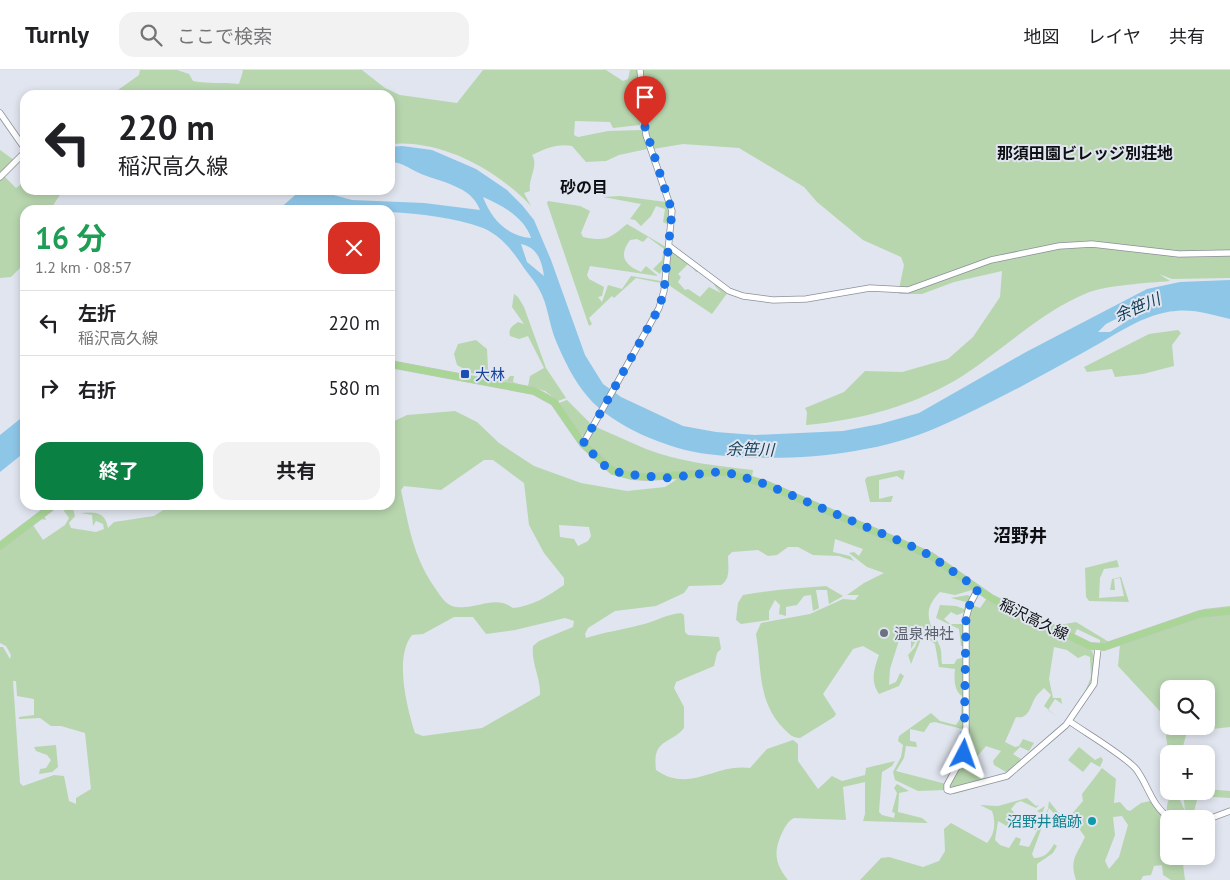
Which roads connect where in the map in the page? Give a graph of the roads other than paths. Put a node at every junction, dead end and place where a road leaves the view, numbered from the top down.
1 (640, 70) edge
2 (0, 112) edge
3 (20, 143) edge
4 (20, 156) edge
5 (0, 177) edge
6 (669, 246) junction
7 (1230, 253) edge
8 (395, 365) edge
9 (583, 444) junction
10 (47, 510) edge
11 (0, 546) edge
12 (978, 589) junction
13 (1230, 610) edge
14 (1098, 648) junction
15 (1069, 721) junction
16 (1160, 810) edge
17 (1230, 811) edge
18 (1215, 817) edge

1 - 6 street
2 - 3 street
4 - 5 street
6 - 7 street
6 - 9 street
8 - 9 main road, 稲沢高久線
9 - 12 main road, 稲沢高久線
10 - 11 main road
12 - 14 main road, 稲沢高久線
12 - 15 street
13 - 14 main road
14 - 15 street
15 - 16 street
17 - 18 street

